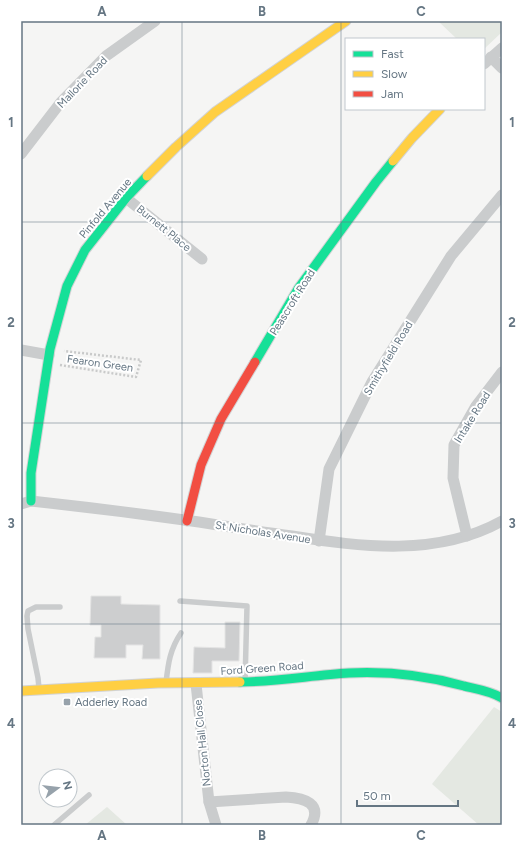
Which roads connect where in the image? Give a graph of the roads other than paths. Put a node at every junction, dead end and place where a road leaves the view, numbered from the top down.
1 (155, 21) edge
2 (346, 21) edge
3 (502, 48) edge
4 (488, 61) edge
5 (502, 68) edge
6 (439, 110) edge
7 (21, 154) edge
8 (502, 195) edge
9 (126, 198) junction
10 (202, 259) dead end
11 (21, 350) edge
12 (49, 356) junction
13 (502, 372) edge
14 (26, 502) edge
15 (187, 521) junction
16 (502, 521) edge
17 (467, 536) junction
18 (319, 541) junction
19 (180, 601) dead end
20 (60, 607) dead end
21 (181, 633) dead end
22 (166, 683) junction
23 (245, 683) junction
24 (196, 684) junction
25 (21, 691) edge
26 (39, 691) junction
27 (502, 698) edge
28 (89, 795) dead end
29 (208, 802) junction
30 (54, 825) edge
31 (216, 825) edge
32 (311, 825) edge

1 - 7 street, Mallorie Road
2 - 9 street, Pinfold Avenue
3 - 4 street
4 - 5 street
6 - 15 street, Peascroft Road
8 - 18 street, Smithyfield Road
9 - 10 street, Burnett Place
9 - 12 street, Pinfold Avenue
11 - 12 street
12 - 14 street, Pinfold Avenue
13 - 17 street, Intake Road
14 - 15 street, St Nicholas Avenue
15 - 18 street, St Nicholas Avenue
16 - 17 street, St Nicholas Avenue
17 - 18 street, St Nicholas Avenue
19 - 23 lane
20 - 26 lane
21 - 22 lane
22 - 24 street, Ford Green Road
22 - 26 street, Ford Green Road
23 - 24 street, Ford Green Road
23 - 27 street, Ford Green Road
24 - 29 street, Norton Hall Close
25 - 26 street, Ford Green Road
28 - 30 lane
29 - 31 street, Norton Hall Close
29 - 32 street, Norton Hall Close

